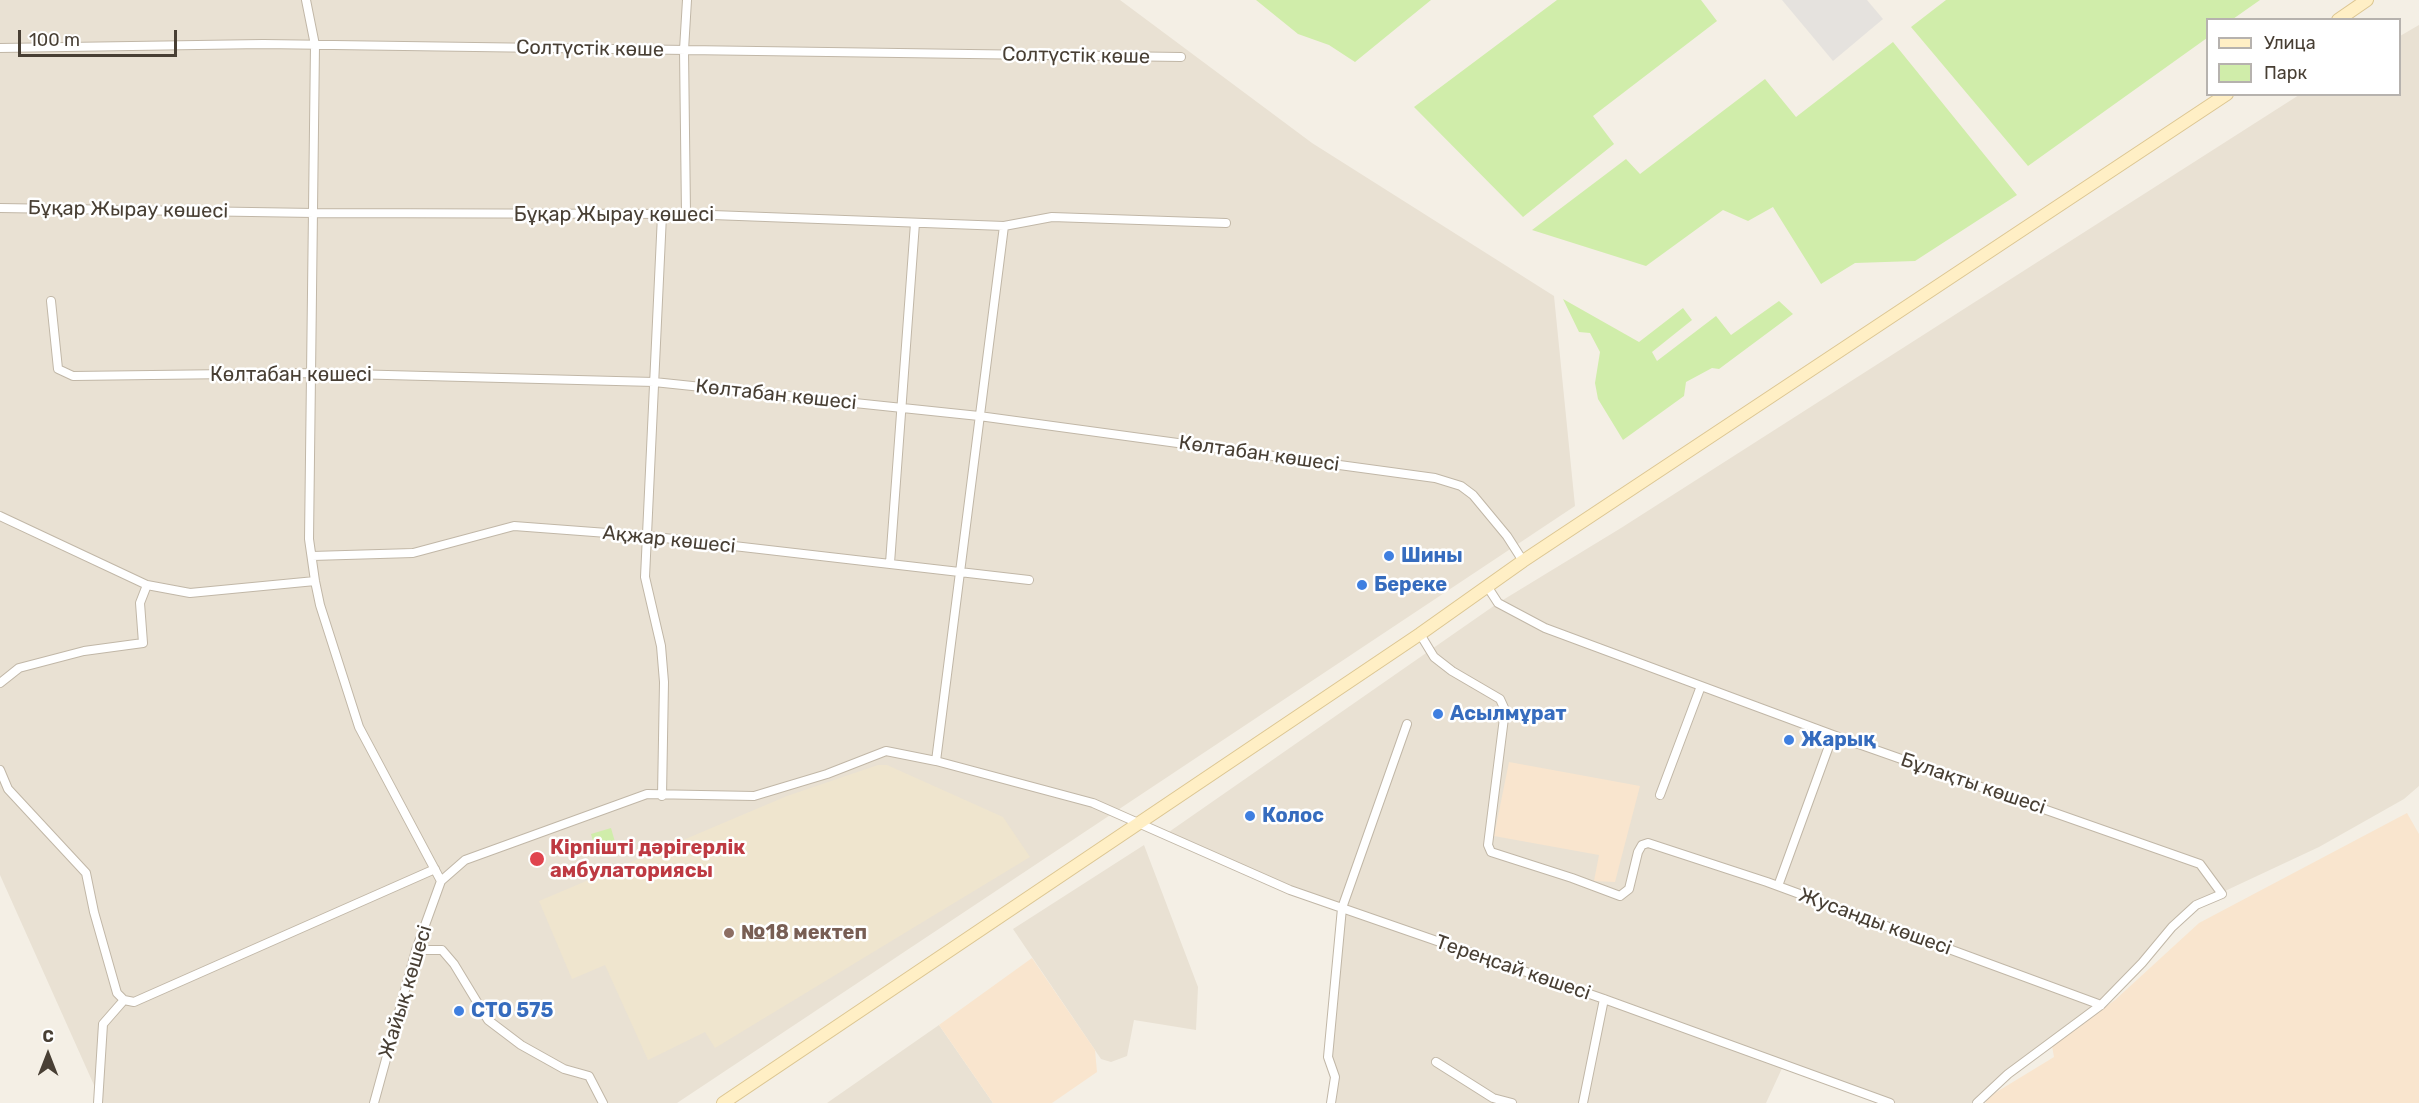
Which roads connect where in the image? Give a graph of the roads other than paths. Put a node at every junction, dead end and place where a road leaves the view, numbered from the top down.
1 (306, 0) edge
2 (687, 0) edge
3 (2367, 0) edge
4 (2341, 18) edge
5 (315, 45) junction
6 (0, 48) edge
7 (684, 50) junction
8 (1181, 57) dead end
9 (2224, 96) edge
10 (0, 208) edge
11 (314, 213) junction
12 (686, 214) junction
13 (662, 215) junction
14 (915, 223) junction
15 (1226, 223) dead end
16 (1004, 226) junction
17 (51, 301) dead end
18 (311, 373) junction
19 (654, 382) junction
20 (900, 408) junction
21 (980, 416) junction
22 (0, 516) edge
23 (647, 536) junction
24 (312, 556) junction
25 (1523, 561) junction
26 (890, 564) junction
27 (960, 571) junction
28 (1029, 580) dead end
29 (315, 581) junction
30 (147, 585) junction
31 (1487, 586) junction
32 (1420, 634) junction
33 (0, 683) edge
34 (1701, 686) junction
35 (1407, 724) dead end
36 (1833, 735) junction
37 (936, 761) junction
38 (0, 770) edge
39 (1660, 795) dead end
40 (662, 796) junction
41 (1140, 822) junction
42 (435, 869) junction
43 (441, 881) junction
44 (1778, 886) junction
45 (1342, 908) junction
46 (416, 950) junction
47 (1604, 999) junction
48 (124, 1000) junction
49 (2101, 1005) junction
50 (1436, 1062) dead end
51 (98, 1103) edge
52 (374, 1103) edge
53 (603, 1103) edge
54 (723, 1103) edge
55 (1331, 1103) edge
56 (1512, 1103) edge
57 (1583, 1103) edge
58 (1890, 1103) edge
59 (1977, 1103) edge

1 - 5 street
2 - 7 street
3 - 4 main road
5 - 6 street, Солтүстік көше
5 - 7 street, Солтүстік көше
5 - 11 street
7 - 8 street, Солтүстік көше
7 - 12 street
9 - 25 main road
10 - 11 street, Бұқар Жырау көшесі
11 - 13 street, Бұқар Жырау көшесі
11 - 18 street
12 - 13 street, Бұқар Жырау көшесі
12 - 14 street, Бұқар Жырау көшесі
13 - 19 street
14 - 16 street, Бұқар Жырау көшесі
14 - 20 street
15 - 16 street, Бұқар Жырау көшесі
16 - 21 street
17 - 18 street, Көлтабан көшесі
18 - 19 street, Көлтабан көшесі
18 - 24 street
19 - 20 street, Көлтабан көшесі
19 - 23 street
20 - 21 street, Көлтабан көшесі
20 - 26 street
21 - 25 street, Көлтабан көшесі
21 - 27 street
22 - 30 street
23 - 24 street, Ақжар көшесі
23 - 26 street, Ақжар көшесі
23 - 40 street
24 - 29 street
25 - 31 main road
26 - 27 street, Ақжар көшесі
27 - 28 street, Ақжар көшесі
27 - 37 street
29 - 30 street
29 - 42 street
30 - 33 street
31 - 32 main road
31 - 34 street, Бұлақты көшесі
32 - 41 main road
32 - 44 street, Жусанды көшесі
34 - 36 street, Бұлақты көшесі
34 - 39 street
35 - 45 street
36 - 44 street
36 - 49 street, Бұлақты көшесі
37 - 40 street, Тереңсай көшесі
37 - 41 street, Тереңсай көшесі
38 - 48 street
40 - 43 street, Тереңсай көшесі
41 - 45 street, Тереңсай көшесі
41 - 54 main road
42 - 43 street
42 - 48 street
43 - 46 street, Жайық көшесі
44 - 49 street, Жусанды көшесі
45 - 47 street, Тереңсай көшесі
45 - 55 street
46 - 52 street, Жайық көшесі
46 - 53 street
47 - 57 street
47 - 58 street, Тереңсай көшесі
48 - 51 street
49 - 59 street
50 - 56 street

